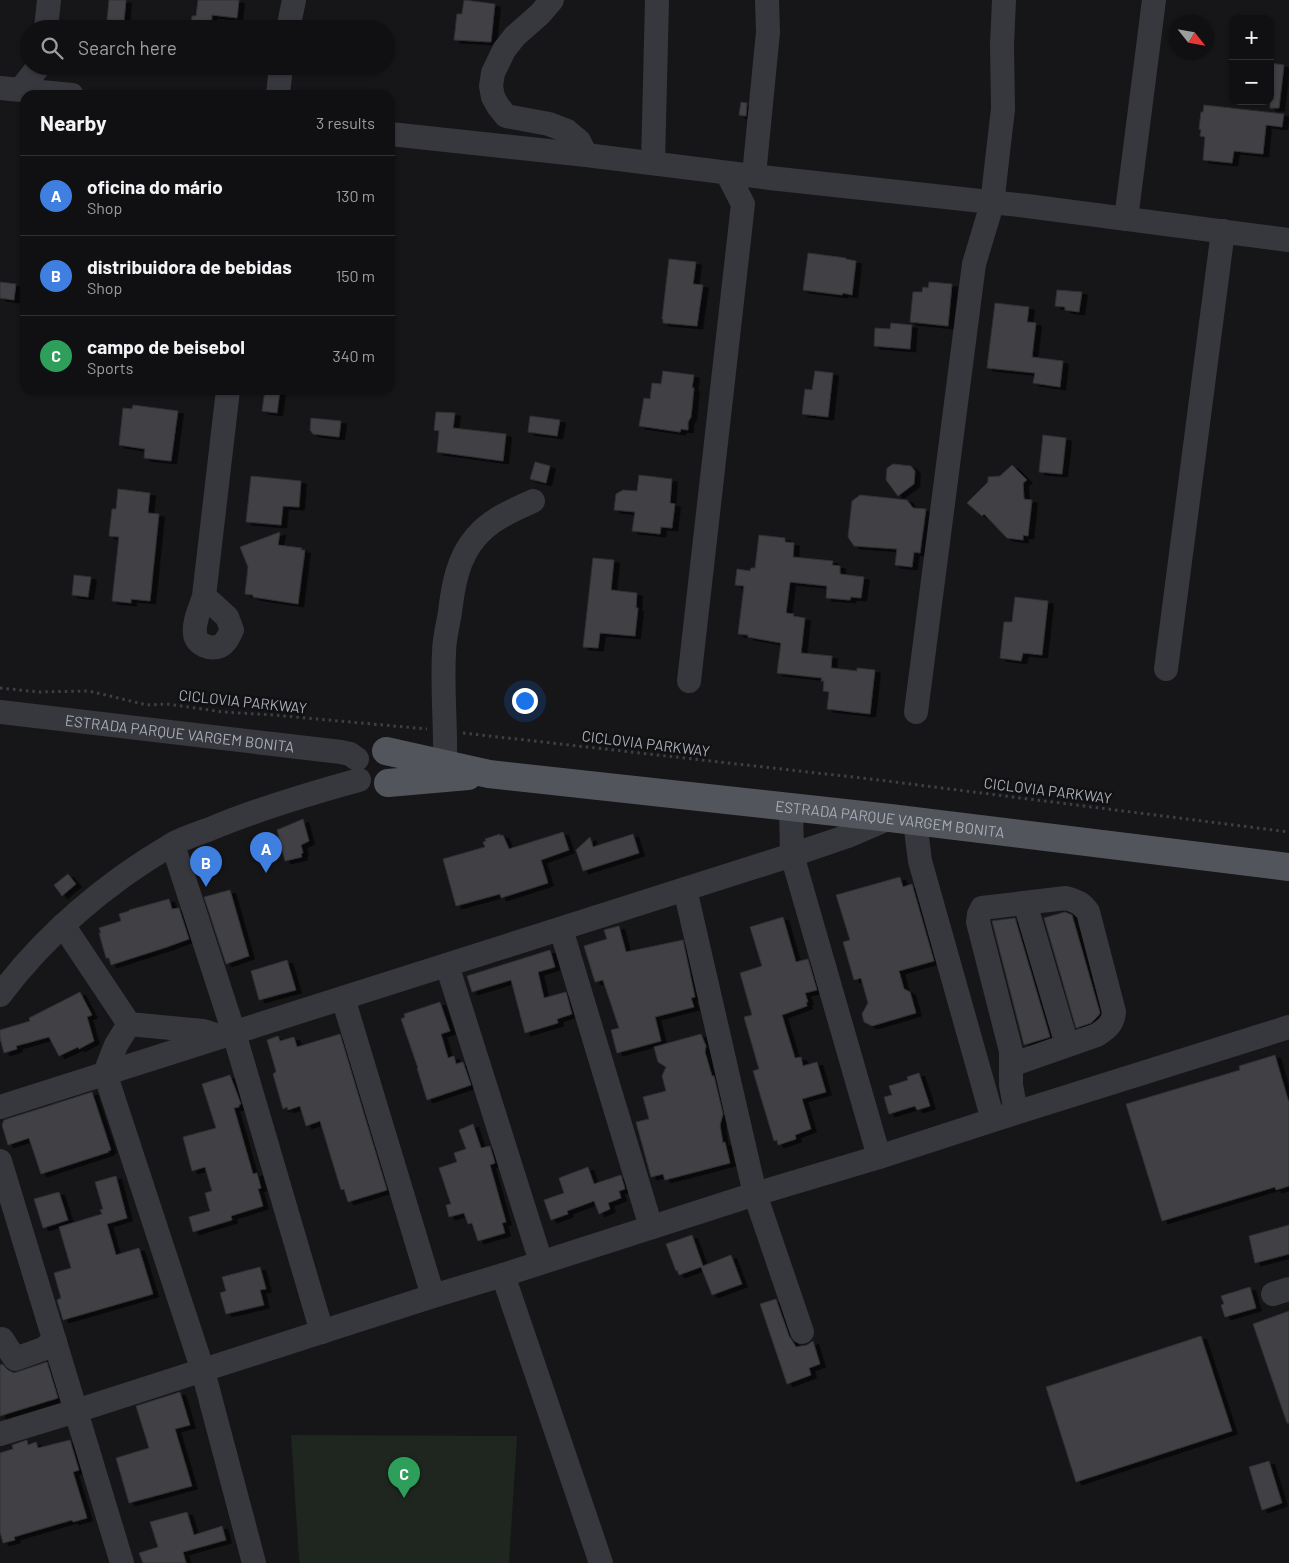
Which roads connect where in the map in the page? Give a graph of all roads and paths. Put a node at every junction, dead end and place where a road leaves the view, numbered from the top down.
1 (49, 0) edge
2 (294, 0) edge
3 (552, 0) edge
4 (658, 0) edge
5 (767, 0) edge
6 (1004, 0) edge
7 (1154, 0) edge
8 (47, 20) edge
9 (290, 20) edge
10 (29, 75) edge
11 (48, 75) edge
12 (280, 75) edge
13 (11, 88) edge
14 (28, 90) edge
15 (59, 90) edge
16 (279, 90) edge
17 (395, 135) edge
18 (586, 155) junction
19 (653, 163) junction
20 (727, 173) junction
21 (762, 177) junction
22 (743, 204) junction
23 (992, 204) junction
24 (1126, 219) junction
25 (1223, 231) junction
26 (1289, 240) edge
27 (227, 395) edge
28 (533, 501) dead end
29 (204, 596) dead end
30 (1166, 669) dead end
31 (689, 681) dead end
32 (0, 688) edge
33 (0, 712) edge
34 (916, 712) dead end
35 (446, 731) junction
36 (386, 751) junction
37 (444, 763) junction
38 (358, 770) junction
39 (489, 774) junction
40 (388, 784) junction
41 (791, 808) junction
42 (903, 820) junction
43 (1289, 832) edge
44 (172, 845) junction
45 (792, 855) junction
46 (1289, 867) edge
47 (685, 889) junction
48 (1025, 903) junction
49 (63, 926) junction
50 (561, 929) junction
51 (447, 965) junction
52 (8, 972) edge
53 (0, 995) edge
54 (343, 998) junction
55 (129, 1024) junction
56 (1289, 1027) edge
57 (228, 1035) junction
58 (1067, 1046) junction
59 (1011, 1065) junction
60 (105, 1073) junction
61 (0, 1107) edge
62 (1016, 1112) junction
63 (993, 1120) junction
64 (878, 1158) junction
65 (0, 1161) edge
66 (755, 1194) junction
67 (652, 1227) junction
68 (541, 1262) junction
69 (503, 1276) junction
70 (432, 1296) junction
71 (322, 1332) junction
72 (802, 1332) dead end
73 (0, 1340) edge
74 (55, 1342) junction
75 (203, 1371) junction
76 (76, 1411) junction
77 (0, 1434) edge
78 (122, 1563) edge
79 (254, 1563) edge
80 (601, 1563) edge

1 - 8 street
2 - 9 street
3 - 18 street
4 - 19 street
5 - 21 street
6 - 23 street
7 - 24 street
10 - 13 street
11 - 15 street
12 - 16 street
13 - 14 street
17 - 18 street
18 - 19 street
19 - 20 street
20 - 21 street
20 - 22 street
21 - 22 street
21 - 23 street
22 - 31 street
23 - 24 street
23 - 34 street
24 - 25 street
25 - 26 street
25 - 30 street
27 - 29 street
28 - 35 street
32 - 35 path, CICLOVIA PARKWAY
33 - 38 street, ESTRADA PARQUE VARGEM BONITA
35 - 37 street
35 - 43 path, CICLOVIA PARKWAY
36 - 37 main road, ESTRADA PARQUE VARGEM BONITA
36 - 38 street
36 - 40 street
37 - 39 main road, ESTRADA PARQUE VARGEM BONITA
38 - 40 street
38 - 44 street
39 - 40 main road, ESTRADA PARQUE VARGEM BONITA
39 - 41 main road, ESTRADA PARQUE VARGEM BONITA
41 - 42 main road, ESTRADA PARQUE VARGEM BONITA
41 - 45 street
42 - 45 street
42 - 46 main road, ESTRADA PARQUE VARGEM BONITA
42 - 63 street
44 - 49 street
44 - 57 street
45 - 47 street
45 - 64 street
47 - 50 street
47 - 66 street
48 - 58 street
48 - 58 street
48 - 59 street
49 - 52 street
49 - 55 street
50 - 51 street
50 - 67 street
51 - 54 street
51 - 68 street
52 - 53 street
54 - 57 street
54 - 70 street
55 - 57 street
55 - 60 street
56 - 62 street
57 - 60 street
57 - 71 street
58 - 59 street
59 - 62 street
60 - 61 street
60 - 75 street
62 - 63 street
63 - 64 street
64 - 66 street
65 - 74 street
66 - 67 street
66 - 72 street
67 - 68 street
68 - 69 street
69 - 70 street
69 - 80 street
70 - 71 street
71 - 75 street
73 - 74 street
74 - 76 street
75 - 76 street
75 - 79 street
76 - 77 street
76 - 78 street

